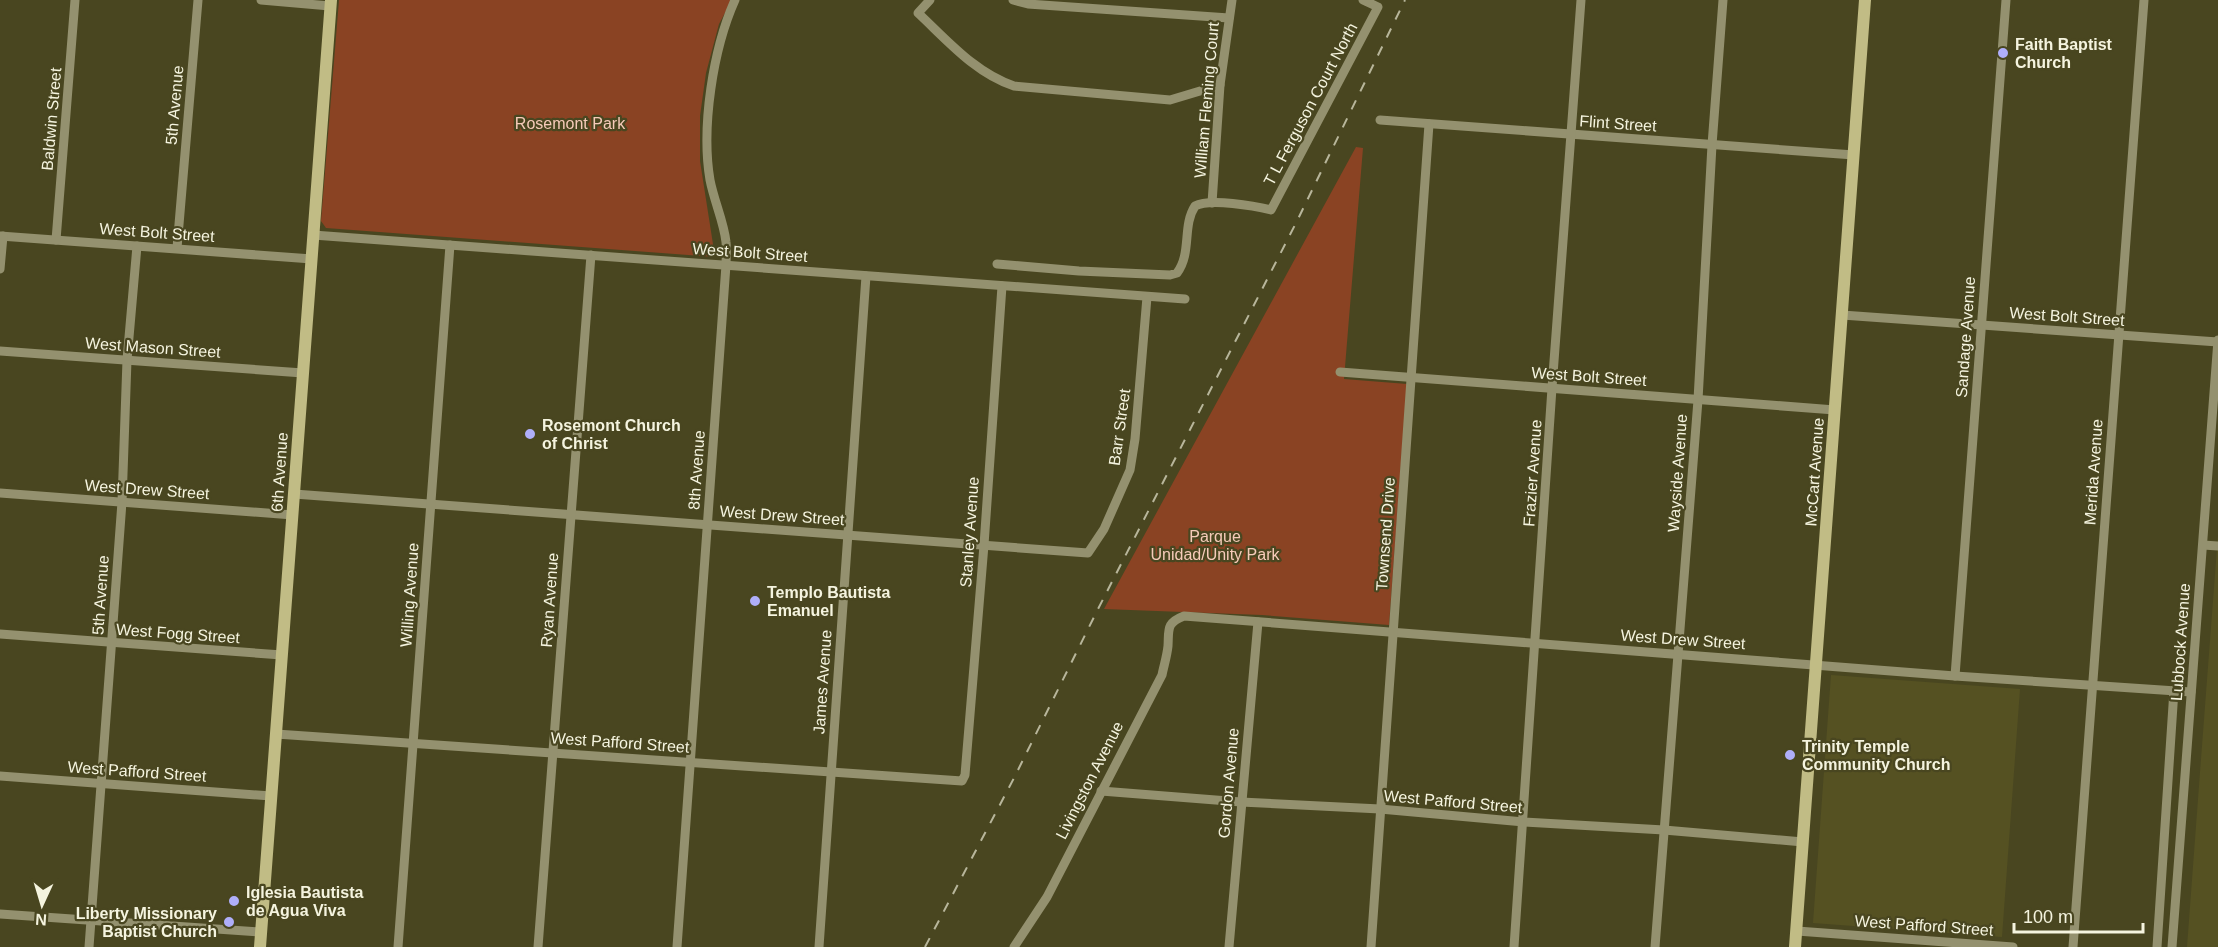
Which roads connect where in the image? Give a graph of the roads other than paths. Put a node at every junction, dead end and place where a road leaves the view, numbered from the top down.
1 (75, 0) edge
2 (198, 0) edge
3 (261, 0) edge
4 (735, 0) edge
5 (930, 0) edge
6 (1013, 0) edge
7 (1232, 0) edge
8 (1363, 0) edge
9 (1581, 0) edge
10 (1723, 0) edge
11 (1865, 0) edge
12 (2006, 0) edge
13 (2144, 0) edge
14 (331, 3) edge
15 (1228, 18) junction
16 (1220, 85) junction
17 (1380, 120) dead end
18 (1429, 124) junction
19 (1572, 134) junction
20 (1712, 144) junction
21 (1854, 155) junction
22 (1212, 203) junction
23 (313, 235) junction
24 (1, 236) edge
25 (56, 240) junction
26 (450, 245) junction
27 (137, 246) junction
28 (177, 248) junction
29 (591, 255) junction
30 (312, 259) junction
31 (997, 264) dead end
32 (726, 265) junction
33 (0, 269) edge
34 (866, 276) junction
35 (1002, 286) junction
36 (1148, 297) junction
37 (1185, 299) dead end
38 (1842, 315) junction
39 (1981, 325) junction
40 (2118, 335) junction
41 (2218, 341) edge
42 (0, 351) edge
43 (127, 360) junction
44 (1340, 372) dead end
45 (303, 373) junction
46 (1412, 378) junction
47 (1552, 388) junction
48 (1698, 400) junction
49 (1835, 410) junction
50 (0, 493) edge
51 (294, 494) junction
52 (122, 502) junction
53 (431, 504) junction
54 (571, 514) junction
55 (293, 515) junction
56 (707, 524) junction
57 (847, 535) junction
58 (984, 545) junction
59 (2203, 545) junction
60 (2218, 546) edge
61 (1088, 552) joint
62 (1173, 620) joint
63 (1258, 622) junction
64 (1393, 632) junction
65 (0, 634) edge
66 (111, 643) junction
67 (1537, 643) junction
68 (1678, 653) junction
69 (282, 656) junction
70 (1816, 665) junction
71 (1954, 676) junction
72 (2094, 684) junction
73 (2174, 690) junction
74 (2192, 692) junction
75 (276, 734) junction
76 (413, 743) junction
77 (553, 753) junction
78 (690, 762) junction
79 (830, 772) junction
80 (0, 776) edge
81 (962, 781) joint
82 (101, 783) junction
83 (1101, 791) junction
84 (271, 796) junction
85 (1240, 802) junction
86 (1380, 809) junction
87 (1524, 822) junction
88 (1664, 830) junction
89 (1803, 842) junction
90 (0, 914) edge
91 (91, 920) junction
92 (1797, 931) junction
93 (261, 932) junction
94 (89, 947) edge
95 (260, 947) edge
96 (398, 947) edge
97 (538, 947) edge
98 (677, 947) edge
99 (819, 947) edge
100 (1014, 947) edge
101 (1229, 947) edge
102 (1371, 947) edge
103 (1514, 947) edge
104 (1655, 947) edge
105 (1795, 947) edge
106 (2013, 947) edge
107 (2073, 947) edge
108 (2157, 947) edge
109 (2172, 947) edge

1 - 25 street, Baldwin Street
2 - 28 street, 5th Avenue
3 - 14 street
4 - 32 street, 8th Avenue
5 - 16 street
6 - 15 street
7 - 15 street, William Fleming Court
8 - 22 street, T L Ferguson Court North
9 - 19 street, Frazier Avenue
10 - 20 street, Wayside Avenue
11 - 21 main road, McCart Avenue
12 - 39 street, Sandage Avenue
13 - 40 street, Merida Avenue
14 - 23 main road, 6th Avenue
15 - 16 street, William Fleming Court
16 - 22 street, William Fleming Court
17 - 18 street, Flint Street
18 - 19 street, Flint Street
18 - 46 street, Townsend Drive
19 - 20 street, Flint Street
19 - 47 street, Frazier Avenue
20 - 21 street, Flint Street
20 - 48 street, Wayside Avenue
21 - 38 main road, McCart Avenue
22 - 31 street
23 - 26 street, West Bolt Street
23 - 30 main road, 6th Avenue
24 - 25 street, West Bolt Street
24 - 33 street
25 - 27 street, West Bolt Street
26 - 29 street, West Bolt Street
26 - 53 street, Willing Avenue
27 - 28 street, West Bolt Street
27 - 43 street, 5th Avenue
28 - 30 street, West Bolt Street
29 - 32 street, West Bolt Street
29 - 54 street, Ryan Avenue
30 - 45 main road, 6th Avenue
32 - 34 street, West Bolt Street
32 - 56 street, 8th Avenue
34 - 35 street, West Bolt Street
34 - 57 street, James Avenue
35 - 36 street, West Bolt Street
35 - 58 street, Stanley Avenue
36 - 37 street, West Bolt Street
36 - 61 street, Barr Street
38 - 39 street, West Bolt Street
38 - 49 main road, McCart Avenue
39 - 40 street, West Bolt Street
39 - 71 street, Sandage Avenue
40 - 41 street, West Bolt Street
40 - 72 street, Merida Avenue
41 - 59 street, Lubbock Avenue
42 - 43 street, West Mason Street
43 - 45 street, West Mason Street
43 - 52 street, 5th Avenue
44 - 46 street, West Bolt Street
45 - 51 main road, 6th Avenue
46 - 47 street, West Bolt Street
46 - 64 street, Townsend Drive
47 - 48 street, West Bolt Street
47 - 67 street, Frazier Avenue
48 - 49 street, West Bolt Street
48 - 68 street, Wayside Avenue
49 - 70 main road, McCart Avenue
50 - 52 street, West Drew Street
51 - 53 street, West Drew Street
51 - 55 main road, 6th Avenue
52 - 55 street, West Drew Street
52 - 66 street, 5th Avenue
53 - 54 street, West Drew Street
53 - 76 street, Willing Avenue
54 - 56 street, West Drew Street
54 - 77 street, Ryan Avenue
55 - 69 main road, 6th Avenue
56 - 57 street, West Drew Street
56 - 78 street, 8th Avenue
57 - 58 street, West Drew Street
57 - 79 street, James Avenue
58 - 61 street, West Drew Street
58 - 81 street, Stanley Avenue
59 - 60 street
59 - 74 street, Lubbock Avenue
62 - 63 street, West Drew Street
62 - 83 street, Livingston Avenue
63 - 64 street, West Drew Street
63 - 85 street, Gordon Avenue
64 - 67 street, West Drew Street
64 - 86 street, Townsend Drive
65 - 66 street, West Fogg Street
66 - 69 street, West Fogg Street
66 - 82 street, 5th Avenue
67 - 68 street, West Drew Street
67 - 87 street, Frazier Avenue
68 - 70 street, West Drew Street
68 - 88 street, Wayside Avenue
69 - 75 main road, 6th Avenue
70 - 71 street, West Drew Street
70 - 89 main road, McCart Avenue
71 - 72 street, West Drew Street
72 - 73 street, West Drew Street
72 - 107 street, Merida Avenue
73 - 74 street, West Drew Street
73 - 108 street
74 - 109 street, Lubbock Avenue
75 - 76 street, West Pafford Street
75 - 84 main road, 6th Avenue
76 - 77 street, West Pafford Street
76 - 96 street, Willing Avenue
77 - 78 street, West Pafford Street
77 - 97 street, Ryan Avenue
78 - 79 street, West Pafford Street
78 - 98 street, 8th Avenue
79 - 81 street, West Pafford Street
79 - 99 street, James Avenue
80 - 82 street, West Pafford Street
82 - 84 street, West Pafford Street
82 - 91 street, 5th Avenue
83 - 85 street, West Pafford Street
83 - 100 street, Livingston Avenue
84 - 93 main road, 6th Avenue
85 - 86 street, West Pafford Street
85 - 101 street, Gordon Avenue
86 - 87 street, West Pafford Street
86 - 102 street, Townsend Drive
87 - 88 street, West Pafford Street
87 - 103 street, Frazier Avenue
88 - 89 street, West Pafford Street
88 - 104 street, Wayside Avenue
89 - 92 main road, McCart Avenue
90 - 91 street
91 - 93 street
91 - 94 street, 5th Avenue
92 - 105 main road, McCart Avenue
92 - 106 street, West Pafford Street
93 - 95 main road, 6th Avenue

